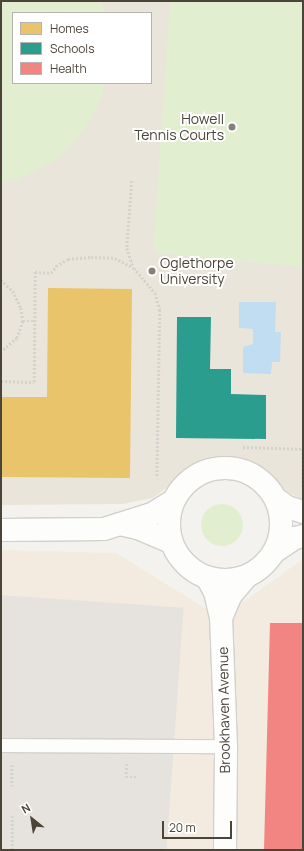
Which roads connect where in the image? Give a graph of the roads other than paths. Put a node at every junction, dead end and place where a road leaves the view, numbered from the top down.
1 (276, 499) junction
2 (173, 501) junction
3 (303, 512) edge
4 (119, 524) junction
5 (1, 530) edge
6 (303, 536) edge
7 (171, 542) junction
8 (274, 552) junction
9 (246, 577) junction
10 (208, 579) junction
11 (221, 618) junction
12 (1, 745) edge
13 (226, 746) junction
14 (225, 850) edge

1 - 2 street
1 - 3 street
1 - 8 street
2 - 4 street
2 - 7 street
4 - 5 street
4 - 7 street
6 - 8 street
7 - 10 street
8 - 9 street
9 - 10 street
9 - 11 street, Brookhaven Avenue
10 - 11 street
11 - 13 street, Brookhaven Avenue
12 - 13 lane
13 - 14 street, Brookhaven Avenue

